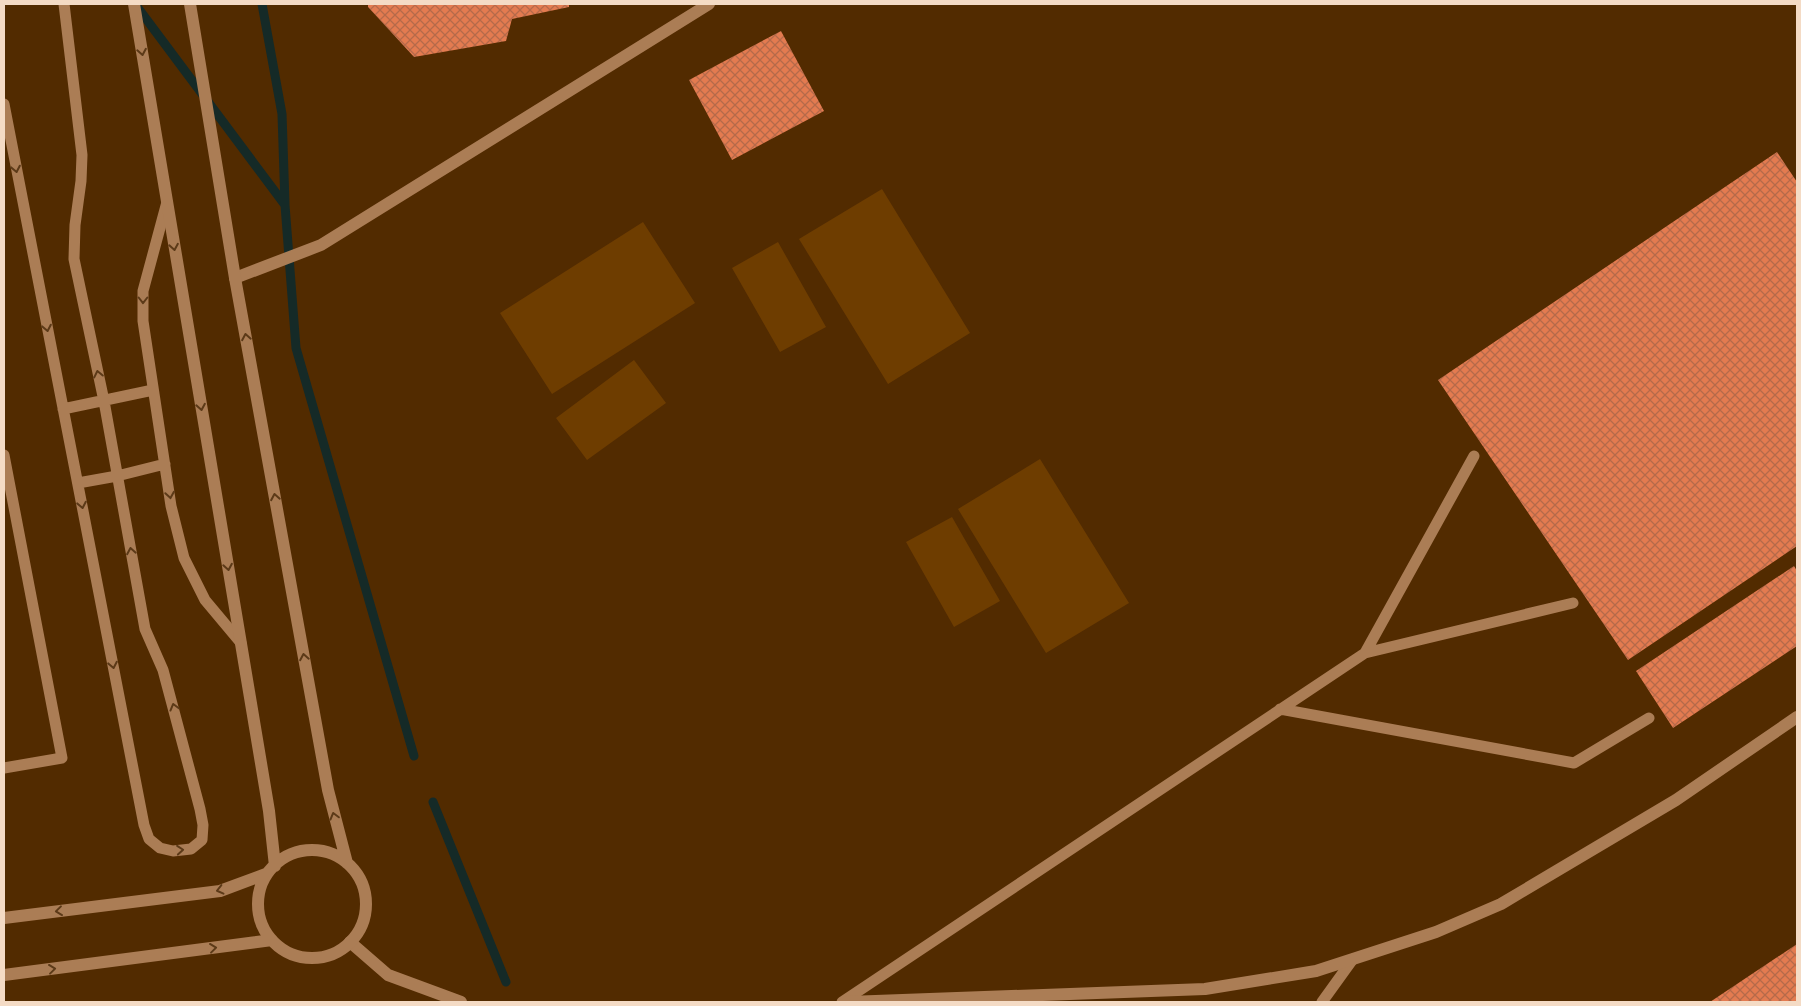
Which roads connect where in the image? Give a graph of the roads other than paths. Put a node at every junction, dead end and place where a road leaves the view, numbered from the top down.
1 (64, 4) edge
2 (134, 4) edge
3 (190, 4) edge
4 (709, 4) edge
5 (4, 104) edge
6 (167, 202) junction
7 (235, 278) junction
8 (153, 390) junction
9 (104, 401) junction
10 (63, 409) junction
11 (4, 455) edge
12 (1474, 456) dead end
13 (165, 464) junction
14 (117, 476) junction
15 (78, 484) junction
16 (1573, 603) dead end
17 (241, 643) junction
18 (1365, 653) junction
19 (1280, 709) junction
20 (1797, 716) edge
21 (1649, 718) dead end
22 (4, 768) edge
23 (347, 863) junction
24 (270, 870) junction
25 (4, 918) edge
26 (272, 940) junction
27 (350, 942) junction
28 (1353, 959) junction
29 (4, 975) edge
30 (461, 1002) edge
31 (842, 1002) edge
32 (848, 1002) edge
33 (1322, 1002) edge

9 -> 1 lane
2 -> 6 street
3 - 7 street
4 - 7 street
5 -> 10 lane
6 -> 8 lane
6 -> 17 street
23 -> 7 street
8 - 9 lane
8 - 13 lane
9 - 10 lane
9 - 14 lane
10 - 15 lane
11 - 22 lane
12 - 18 lane
13 - 14 lane
13 -> 17 lane
14 - 15 lane
15 -> 14 lane
16 - 18 lane
17 - 24 street
18 - 19 lane
19 - 21 lane
19 - 31 lane
20 - 28 street
23 - 24 street
23 - 27 street
24 -> 25 street
24 - 26 street
26 - 27 street
29 -> 26 street
27 - 30 street
28 - 32 street
28 - 33 lane

